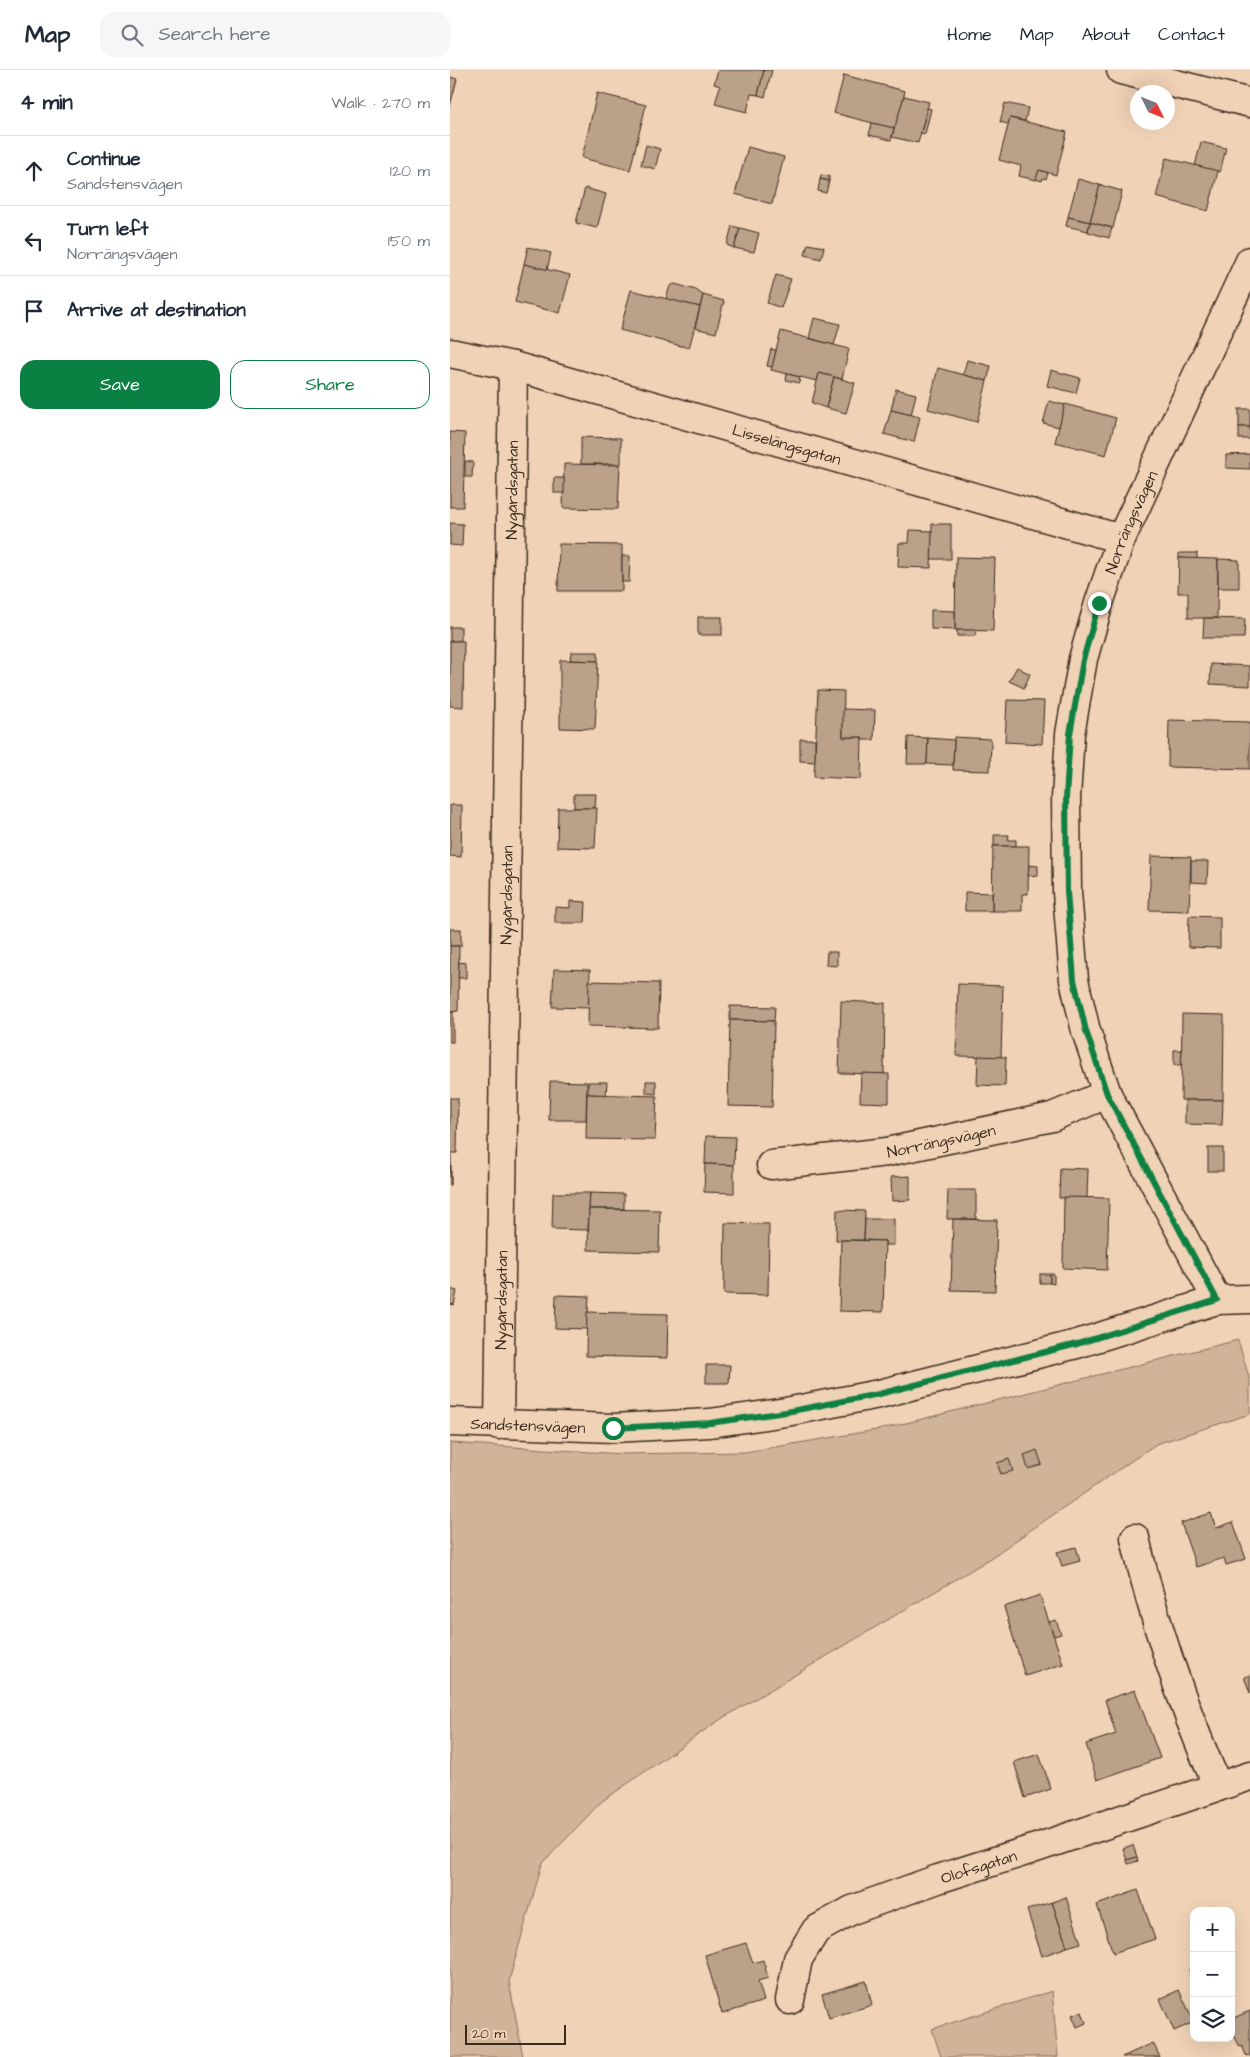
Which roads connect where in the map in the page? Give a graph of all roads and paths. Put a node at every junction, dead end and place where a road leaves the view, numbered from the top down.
1 (1121, 70) edge
2 (1250, 103) edge
3 (1250, 261) edge
4 (450, 353) edge
5 (513, 366) junction
6 (1121, 539) junction
7 (1107, 1094) junction
8 (771, 1165) dead end
9 (1250, 1298) edge
10 (1217, 1300) junction
11 (450, 1422) edge
12 (499, 1425) junction
13 (1135, 1538) dead end
14 (1250, 1776) edge
15 (1218, 1787) junction
16 (790, 2000) dead end

1 - 2 street
3 - 6 street, Norrängsvägen
4 - 5 street, Lisselängsgatan
5 - 6 street, Lisselängsgatan
5 - 12 street, Nygårdsgatan
6 - 7 street, Norrängsvägen
7 - 8 street, Norrängsvägen
7 - 10 street, Norrängsvägen
9 - 10 street, Sandstensvägen
10 - 12 street, Sandstensvägen
11 - 12 street, Sandstensvägen
13 - 15 street
14 - 15 street, Olofsgatan
15 - 16 street, Olofsgatan

